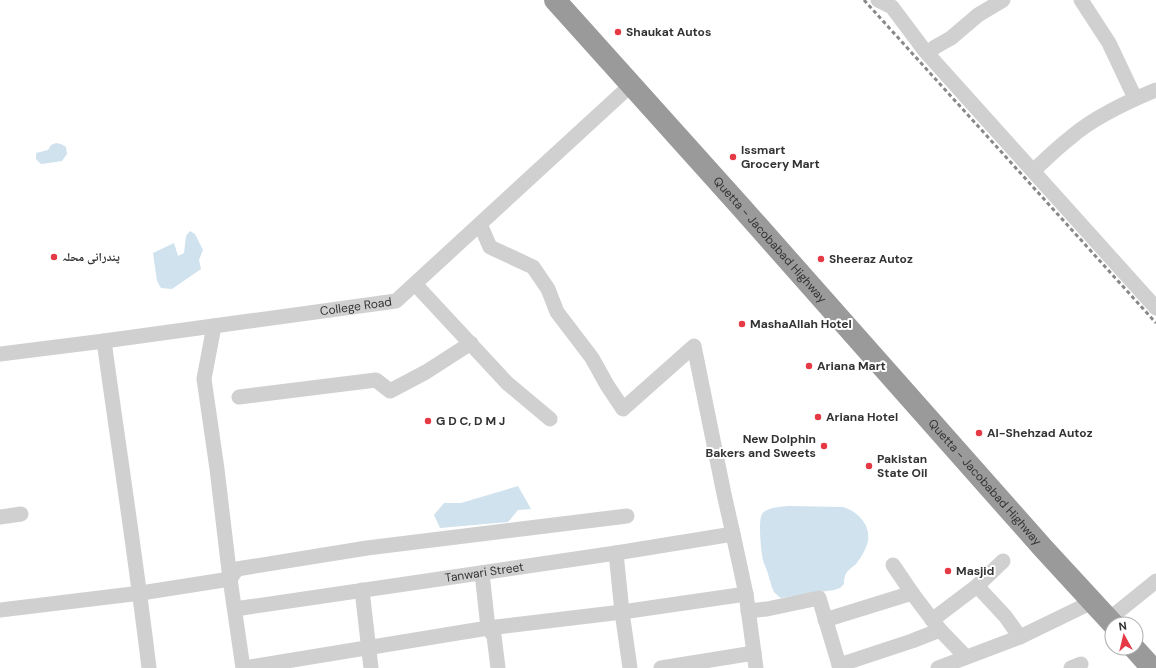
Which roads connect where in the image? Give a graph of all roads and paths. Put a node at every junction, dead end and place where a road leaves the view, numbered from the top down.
1 (555, 0) edge
2 (878, 0) edge
3 (1003, 0) edge
4 (1081, 0) edge
5 (928, 53) junction
6 (631, 85) junction
7 (1156, 90) edge
8 (1136, 98) junction
9 (1033, 171) junction
10 (480, 224) junction
11 (415, 284) junction
12 (1156, 308) edge
13 (214, 326) junction
14 (104, 341) junction
15 (471, 343) junction
16 (0, 354) edge
17 (239, 397) dead end
18 (550, 419) dead end
19 (21, 514) dead end
20 (627, 516) dead end
21 (0, 517) edge
22 (733, 534) junction
23 (616, 553) junction
24 (1003, 561) dead end
25 (893, 565) dead end
26 (482, 572) junction
27 (230, 579) junction
28 (1156, 581) edge
29 (977, 586) junction
30 (362, 590) junction
31 (141, 593) junction
32 (912, 593) junction
33 (746, 594) junction
34 (1092, 602) junction
35 (234, 608) junction
36 (0, 610) edge
37 (748, 611) junction
38 (622, 612) junction
39 (1105, 616) edge
40 (1118, 616) edge
41 (825, 620) junction
42 (936, 625) junction
43 (488, 628) junction
44 (1020, 637) junction
45 (368, 647) junction
46 (754, 653) junction
47 (1141, 656) edge
48 (966, 657) junction
49 (840, 667) edge
50 (150, 668) edge
51 (244, 668) edge
52 (371, 668) edge
53 (498, 668) edge
54 (630, 668) edge
55 (661, 668) edge
56 (756, 668) edge
57 (938, 668) edge
58 (1152, 668) edge

1 - 6 highway, Quetta - Jacobabad Highway
2 - 5 street
3 - 5 street
4 - 8 street
5 - 9 street
6 - 10 street, College Road
6 - 34 highway, Quetta - Jacobabad Highway
7 - 8 street
8 - 9 street
9 - 12 street
10 - 11 street, College Road
10 - 22 street
11 - 13 street, College Road
11 - 15 street
13 - 14 street, College Road
13 - 27 street
14 - 16 street, College Road
14 - 31 street
15 - 17 street
15 - 18 street
19 - 21 street
20 - 27 street
22 - 23 street, Tanwari Street
22 - 33 street
23 - 26 street, Tanwari Street
23 - 38 street
24 - 29 street
25 - 32 street
26 - 30 street, Tanwari Street
26 - 43 street
27 - 31 street
27 - 35 street
28 - 40 street
29 - 42 street
29 - 44 street
30 - 35 street, Tanwari Street
30 - 45 street
31 - 36 street
31 - 50 street
32 - 41 street
32 - 42 street
33 - 37 street
33 - 38 street
34 - 39 highway, Quetta - Jacobabad Highway
34 - 44 street
35 - 51 street
37 - 41 street
37 - 46 street
38 - 43 street
38 - 54 street
41 - 49 street
42 - 48 street
42 - 49 street
43 - 45 street
43 - 53 street
44 - 48 street
45 - 51 street
45 - 52 street
46 - 55 street
46 - 56 street
47 - 58 highway
48 - 57 street

